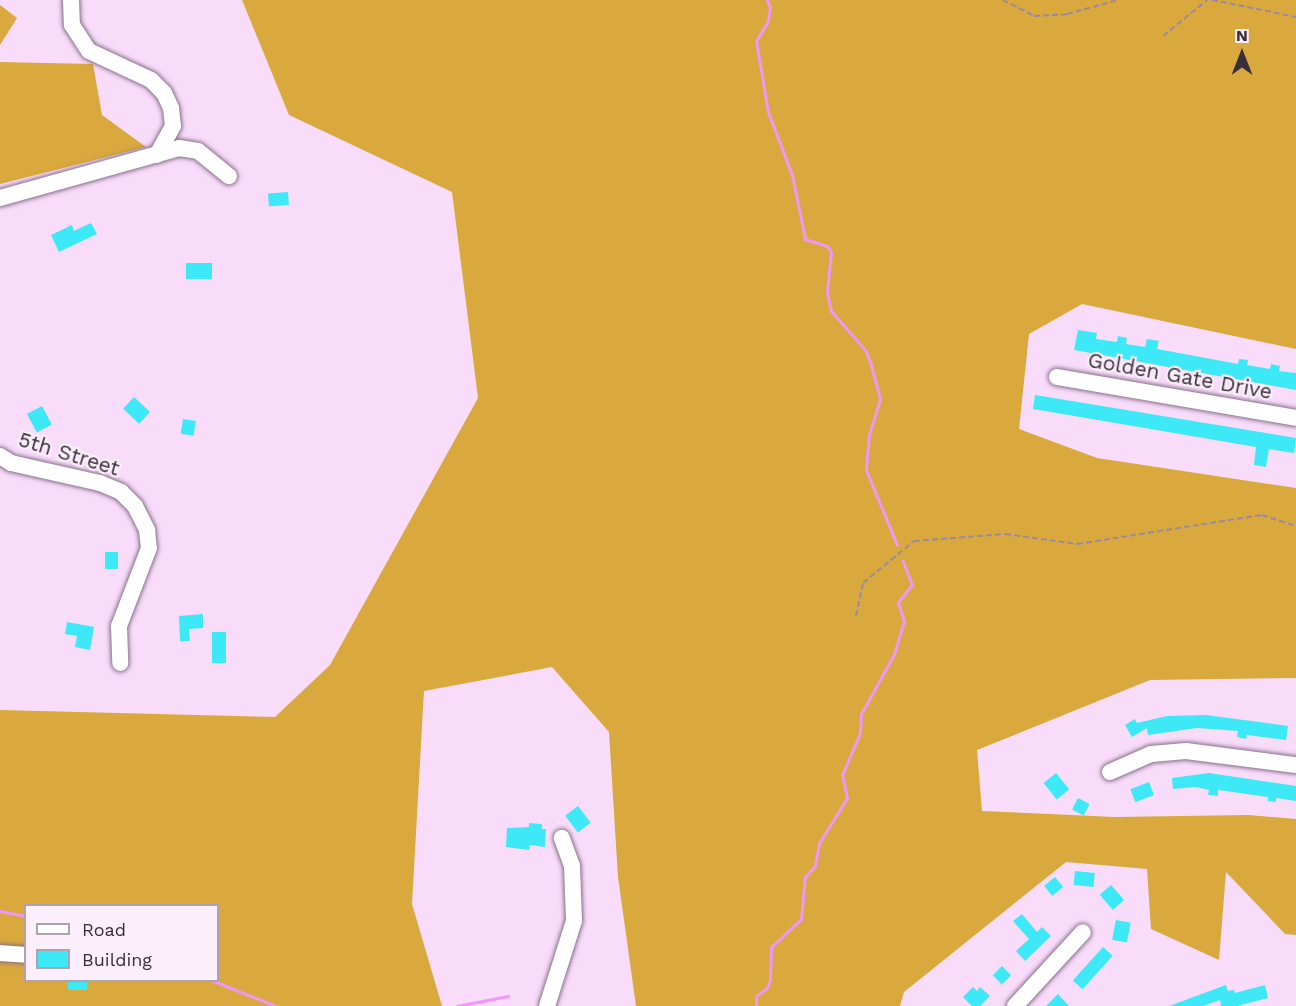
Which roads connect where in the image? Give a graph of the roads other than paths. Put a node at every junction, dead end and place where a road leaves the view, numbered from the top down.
1 (71, 0) edge
2 (157, 155) junction
3 (228, 176) dead end
4 (0, 198) edge
5 (1057, 377) dead end
6 (1296, 418) edge
7 (0, 456) edge
8 (120, 663) dead end
9 (1296, 765) edge
10 (1110, 772) dead end
11 (562, 838) dead end
12 (1083, 932) dead end
13 (0, 953) edge
14 (24, 956) edge
15 (547, 1006) edge
16 (1015, 1006) edge

1 - 2 street
2 - 3 street
2 - 4 street
5 - 6 street, Golden Gate Drive
7 - 8 street, 5th Street
9 - 10 street
11 - 15 street
12 - 16 street
13 - 14 street

